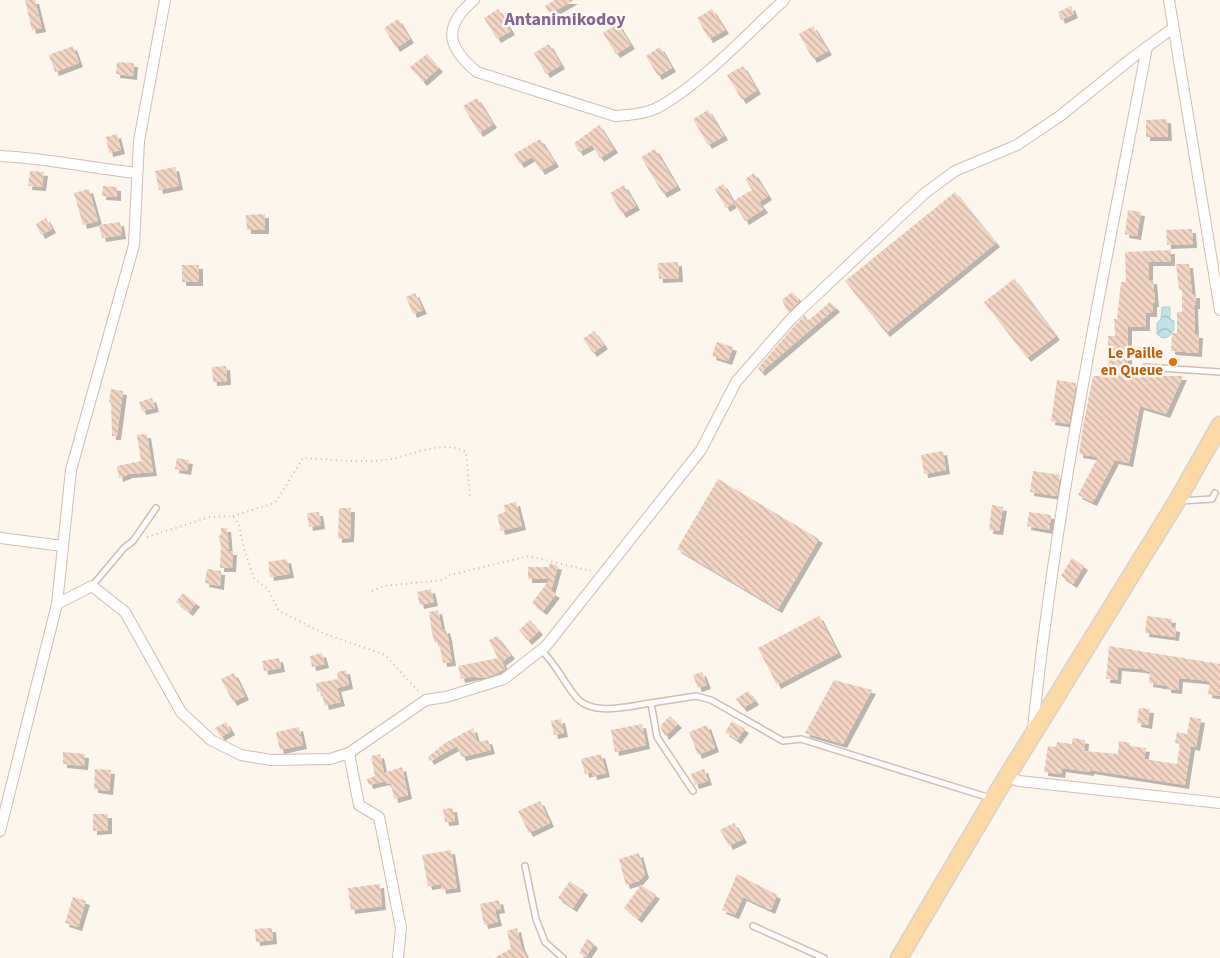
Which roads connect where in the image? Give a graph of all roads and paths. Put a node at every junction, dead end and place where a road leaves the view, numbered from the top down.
1 (165, 0) edge
2 (474, 0) edge
3 (784, 0) edge
4 (1169, 0) edge
5 (1173, 28) junction
6 (1147, 47) junction
7 (0, 156) edge
8 (137, 173) junction
9 (1220, 310) edge
10 (1145, 367) dead end
11 (1220, 372) edge
12 (1220, 426) edge
13 (1215, 493) dead end
14 (470, 496) dead end
15 (1177, 501) junction
16 (156, 508) dead end
17 (233, 516) junction
18 (0, 538) edge
19 (133, 541) junction
20 (63, 546) junction
21 (603, 574) junction
22 (92, 586) junction
23 (372, 591) dead end
24 (57, 604) junction
25 (541, 650) junction
26 (426, 700) junction
27 (651, 703) junction
28 (1032, 735) junction
29 (349, 753) junction
30 (1008, 777) junction
31 (693, 791) dead end
32 (993, 799) junction
33 (1220, 802) edge
34 (0, 831) edge
35 (525, 866) dead end
36 (753, 926) dead end
37 (398, 958) edge
38 (563, 958) edge
39 (824, 958) edge
40 (899, 958) edge

1 - 8 street
2 - 3 street
4 - 5 street
5 - 6 street
5 - 9 street
6 - 21 street
6 - 28 street
7 - 8 street
8 - 20 street
10 - 11 lane
12 - 15 main road
13 - 15 lane
14 - 17 path
15 - 28 main road
16 - 19 lane
17 - 19 path
17 - 26 path
18 - 20 street
19 - 22 lane
20 - 24 street
21 - 23 path
21 - 25 street
22 - 24 street
22 - 29 street
24 - 34 street
25 - 26 street
25 - 27 lane
26 - 29 street
27 - 31 lane
27 - 32 lane
28 - 30 main road
29 - 37 street
30 - 32 main road
30 - 33 street
32 - 40 main road
35 - 38 lane
36 - 39 lane

